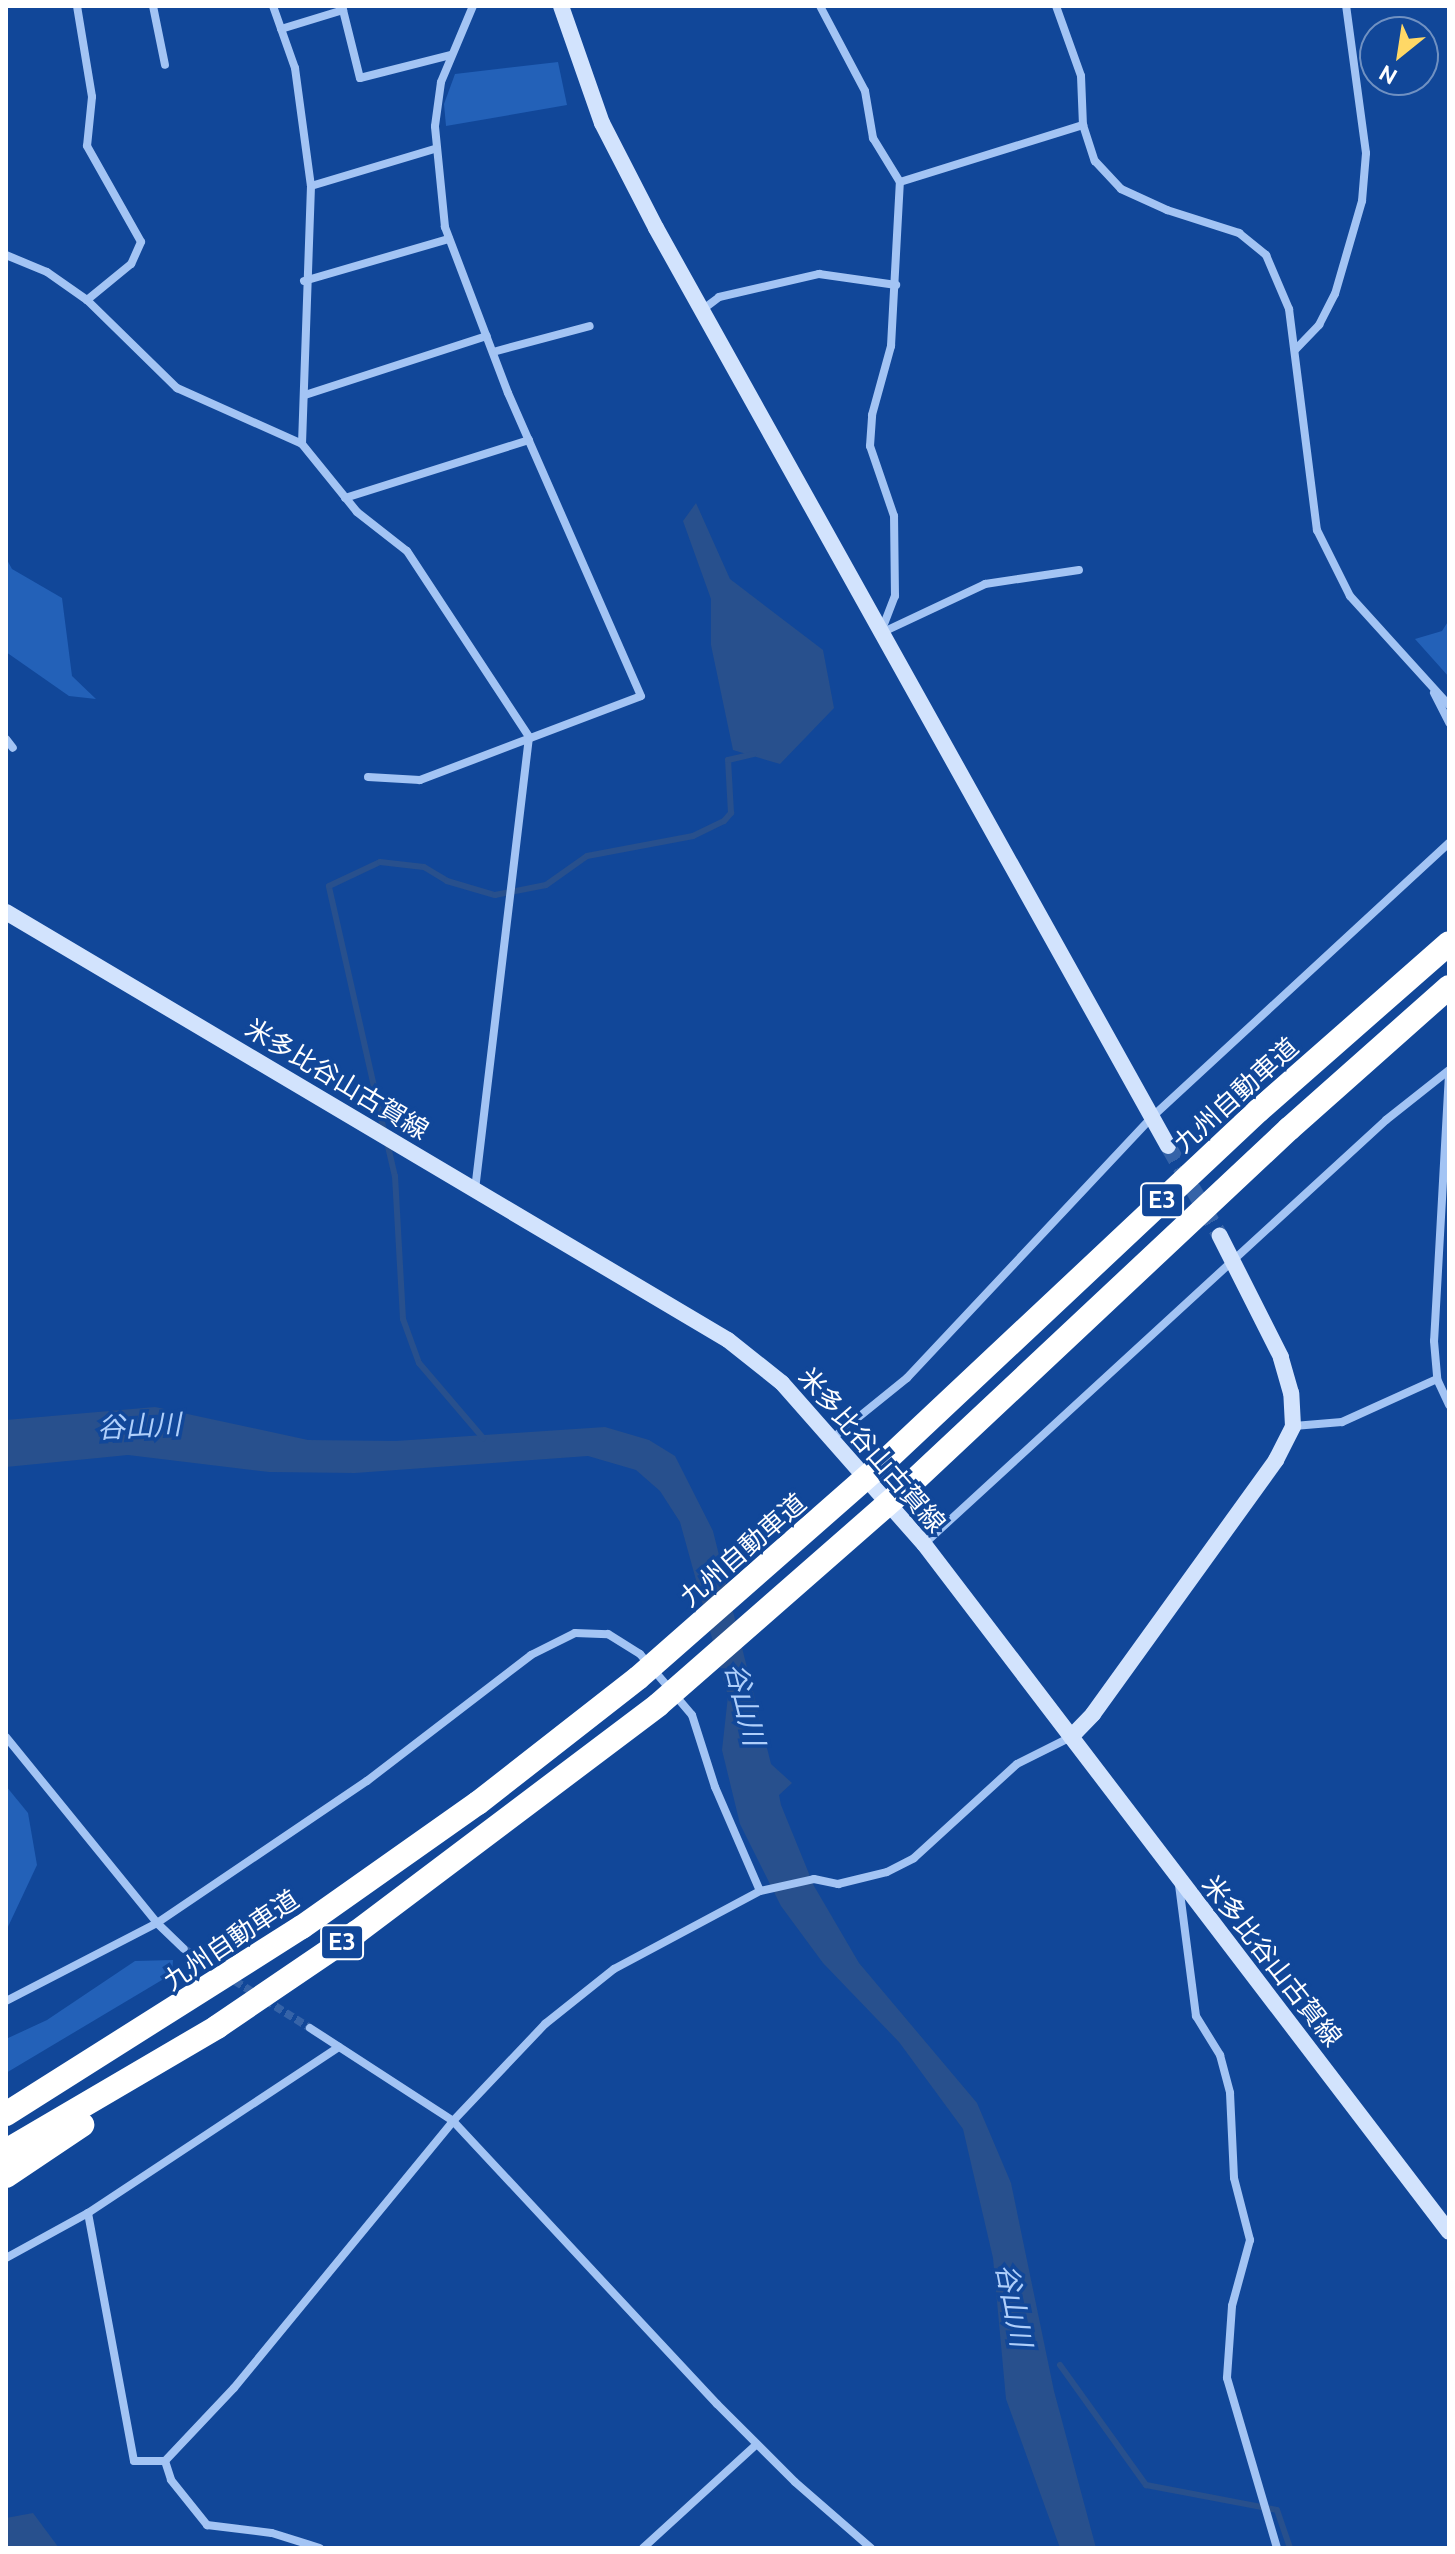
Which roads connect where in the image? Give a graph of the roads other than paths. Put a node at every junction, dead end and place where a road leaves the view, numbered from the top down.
1 (77, 6) edge
2 (153, 6) edge
3 (273, 6) edge
4 (473, 6) edge
5 (561, 6) edge
6 (820, 6) edge
7 (1056, 6) edge
8 (1346, 6) edge
9 (281, 29) junction
10 (450, 55) junction
11 (165, 65) dead end
12 (1083, 125) junction
13 (434, 149) junction
14 (900, 182) junction
15 (311, 186) junction
16 (449, 239) junction
17 (6, 255) edge
18 (304, 281) junction
19 (896, 285) junction
20 (87, 300) junction
21 (702, 310) junction
22 (590, 326) dead end
23 (487, 336) junction
24 (1295, 350) junction
25 (493, 352) junction
26 (305, 395) junction
27 (529, 440) junction
28 (302, 444) junction
29 (345, 498) junction
30 (1079, 570) dead end
31 (881, 633) junction
32 (1428, 681) junction
33 (1449, 705) edge
34 (1449, 723) edge
35 (529, 737) junction
36 (6, 739) edge
37 (13, 748) dead end
38 (368, 777) dead end
39 (1449, 843) edge
40 (6, 912) edge
41 (1449, 943) edge
42 (1449, 987) edge
43 (1449, 1072) edge
44 (1152, 1117) junction
45 (1168, 1146) tunnel mouth
46 (475, 1188) junction
47 (1220, 1236) tunnel mouth
48 (1233, 1263) junction
49 (1437, 1379) junction
50 (1449, 1405) edge
51 (1293, 1426) junction
52 (834, 1437) junction
53 (924, 1544) junction
54 (6, 1737) edge
55 (1071, 1737) junction
56 (1179, 1880) junction
57 (762, 1890) junction
58 (157, 1923) junction
59 (184, 1949) tunnel mouth
60 (6, 2001) edge
61 (217, 2027) junction
62 (310, 2028) tunnel mouth
63 (339, 2047) junction
64 (6, 2114) edge
65 (453, 2121) junction
66 (6, 2151) edge
67 (6, 2176) edge
68 (88, 2213) junction
69 (1449, 2232) edge
70 (6, 2258) edge
71 (757, 2444) junction
72 (165, 2461) junction
73 (320, 2548) edge
74 (643, 2548) edge
75 (871, 2548) edge
76 (1277, 2548) edge

1 - 20 street
2 - 11 street
3 - 9 street
4 - 10 street
5 - 21 main road
6 - 14 street
7 - 12 street
8 - 24 street
9 - 10 street
9 - 15 street
10 - 13 street
12 - 14 street
12 - 24 street
13 - 15 street
13 - 16 street
14 - 19 street
15 - 18 street
16 - 18 street
16 - 23 street
17 - 20 street
18 - 26 street
19 - 21 street
19 - 31 street
20 - 28 street
21 - 31 main road
22 - 25 street
23 - 25 street
23 - 26 street
24 - 32 street
25 - 27 street
26 - 28 street
27 - 29 street
27 - 35 street
28 - 29 street
29 - 35 street
30 - 31 street
31 - 44 main road
32 - 33 street
32 - 34 street
35 - 38 street
35 - 46 street
36 - 37 street
39 - 44 street
40 - 46 main road, 米多比谷山古賀線
41 - 64 highway, 九州自動車道 / E3, bridge
42 - 61 highway, E3, bridge
43 - 48 street
43 - 49 street
44 - 45 main road
44 - 52 street
46 - 52 main road, 米多比谷山古賀線
47 - 48 main road
48 - 51 main road
48 - 53 street
49 - 50 street
49 - 51 street
51 - 55 main road
52 - 53 main road, 米多比谷山古賀線
53 - 55 main road, 米多比谷山古賀線
54 - 58 street
55 - 56 main road, 米多比谷山古賀線
55 - 57 street
56 - 69 main road, 米多比谷山古賀線
56 - 76 street
57 - 58 street
57 - 65 street
58 - 59 street
58 - 60 street
61 - 66 highway, E3
61 - 67 highway
62 - 63 street
63 - 65 street
63 - 68 street
65 - 71 street
65 - 72 street
68 - 70 street
68 - 72 street
71 - 74 street
71 - 75 street
72 - 73 street

